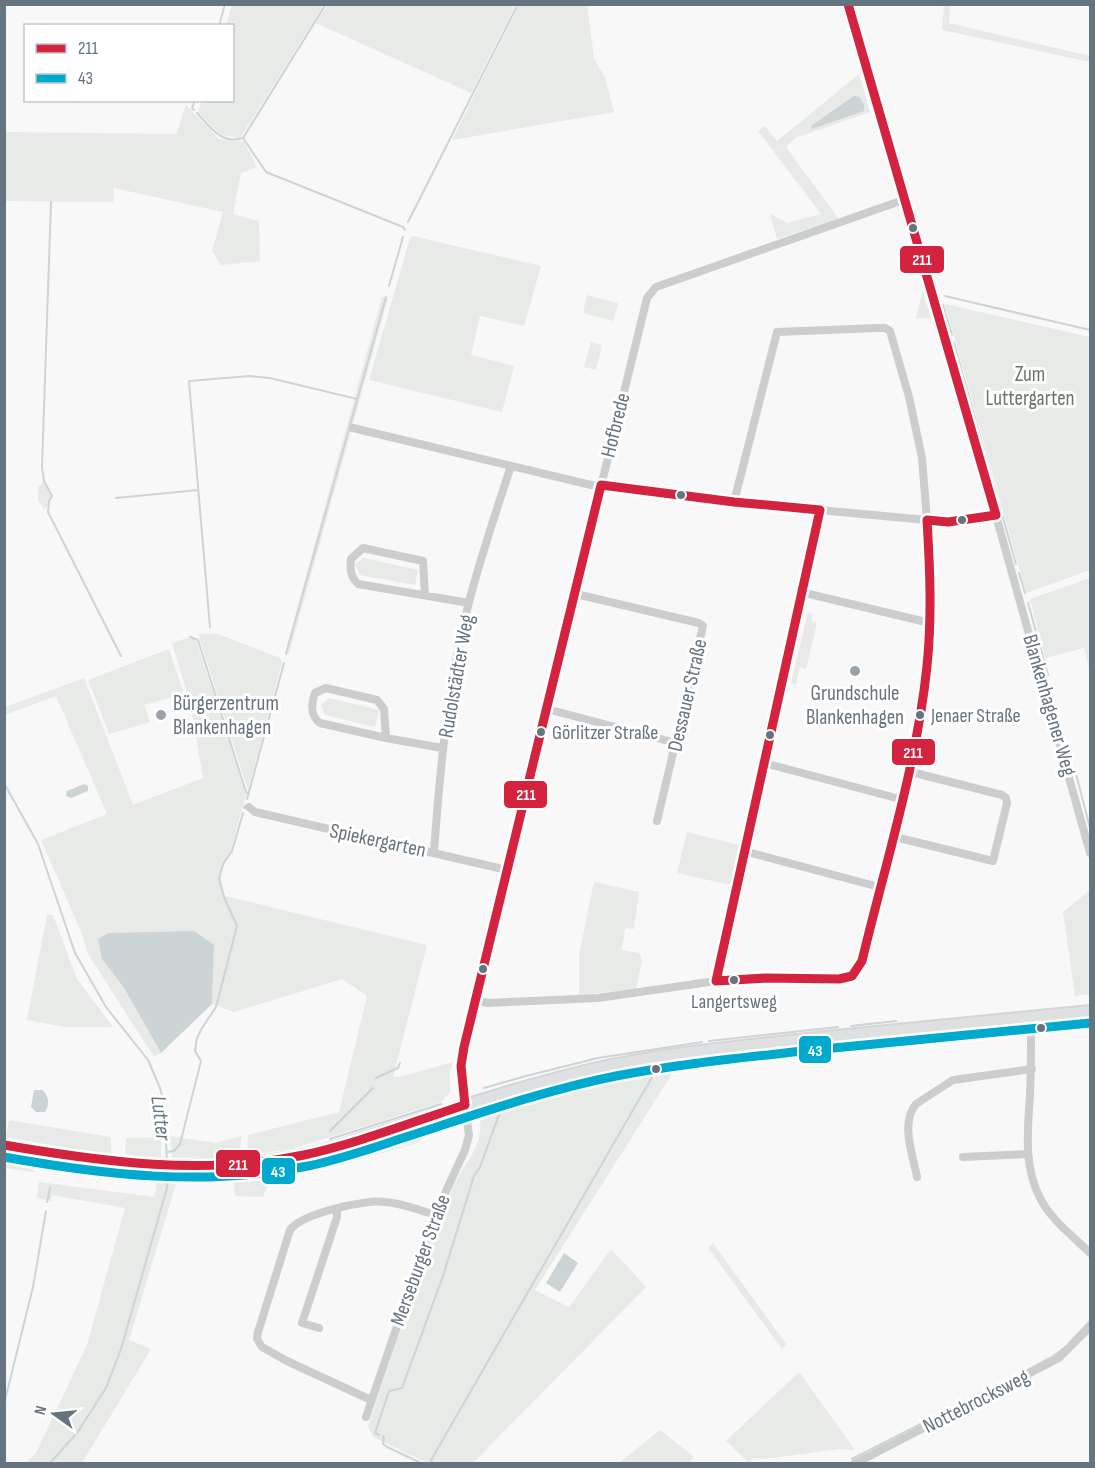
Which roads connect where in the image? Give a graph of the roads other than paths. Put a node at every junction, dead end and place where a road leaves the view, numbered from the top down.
1 (848, 4) edge
2 (906, 199) junction
3 (353, 428) dead end
4 (511, 466) junction
5 (601, 485) junction
6 (734, 502) junction
7 (820, 510) junction
8 (996, 515) junction
9 (927, 520) junction
10 (801, 592) junction
11 (576, 594) junction
12 (425, 595) junction
13 (469, 603) junction
14 (930, 623) junction
15 (547, 709) junction
16 (386, 738) junction
17 (676, 743) junction
18 (442, 748) junction
19 (764, 763) junction
20 (907, 771) junction
21 (900, 799) junction
22 (249, 807) dead end
23 (657, 821) dead end
24 (891, 836) junction
25 (744, 851) junction
26 (434, 852) junction
27 (1090, 853) edge
28 (507, 870) junction
29 (879, 887) junction
30 (716, 981) junction
31 (475, 1000) junction
32 (1090, 1011) edge
33 (1031, 1032) dead end
34 (1032, 1069) junction
35 (465, 1105) junction
36 (4, 1145) edge
37 (1028, 1154) junction
38 (963, 1157) dead end
39 (917, 1177) dead end
40 (337, 1209) junction
41 (435, 1215) junction
42 (1090, 1253) edge
43 (1090, 1327) edge
44 (319, 1328) dead end
45 (371, 1400) junction
46 (366, 1417) dead end
47 (854, 1464) edge

1 - 2 street, Blankenhagener Weg
2 - 5 street, Hofbrede
2 - 8 street, Blankenhagener Weg
3 - 4 street
4 - 5 street
4 - 13 street, Rudolstädter Weg
5 - 6 street
5 - 11 street, Hofbrede
6 - 7 street
6 - 9 street
7 - 9 street
7 - 10 street
8 - 9 street
8 - 27 street, Blankenhagener Weg
9 - 14 street
10 - 14 street
10 - 19 street
11 - 15 street, Hofbrede
11 - 17 street, Dessauer Straße
12 - 12 street, Rudolstädter Weg
12 - 13 street, Rudolstädter Weg
13 - 18 street, Rudolstädter Weg
14 - 20 street
15 - 17 street
15 - 28 street, Hofbrede
16 - 16 street, Rudolstädter Weg
16 - 18 street, Rudolstädter Weg
17 - 23 street, Dessauer Straße
18 - 26 street, Rudolstädter Weg
19 - 21 street
19 - 25 street
20 - 21 street
20 - 24 street
21 - 24 street
22 - 26 street, Spiekergarten
24 - 29 street
25 - 29 street
25 - 30 street
26 - 28 street, Spiekergarten
28 - 31 street, Hofbrede
29 - 30 street
30 - 31 street
31 - 35 street, Hofbrede
32 - 35 main road
33 - 34 street
34 - 37 street
34 - 39 street
35 - 36 main road
35 - 41 street, Merseburger Straße
37 - 38 street
37 - 42 street
40 - 41 street
40 - 44 street
40 - 45 street
41 - 45 street, Merseburger Straße
43 - 47 street, Nottebrocksweg
45 - 46 street, Merseburger Straße

